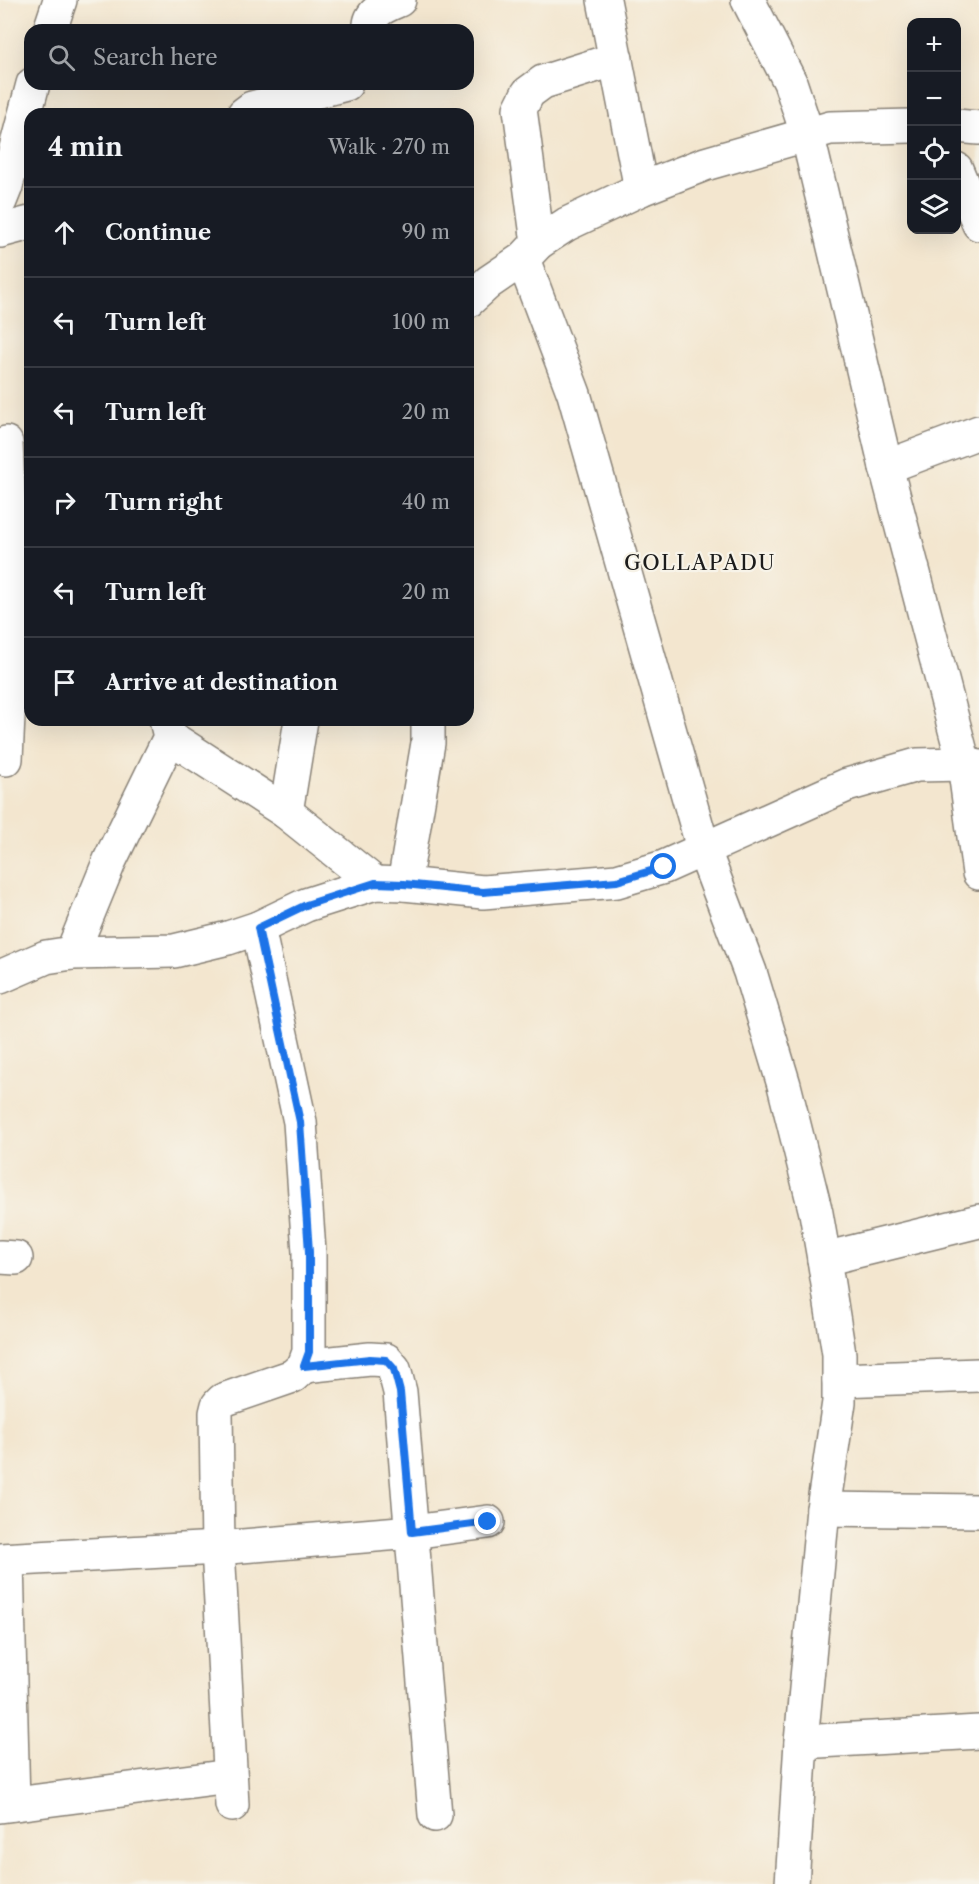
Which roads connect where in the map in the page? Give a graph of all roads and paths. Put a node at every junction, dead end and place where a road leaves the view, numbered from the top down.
1 (60, 0) edge
2 (399, 0) edge
3 (604, 0) edge
4 (748, 0) edge
5 (52, 24) edge
6 (369, 24) edge
7 (616, 59) junction
8 (31, 90) edge
9 (322, 90) edge
10 (27, 108) edge
11 (252, 108) edge
12 (24, 118) edge
13 (907, 126) edge
14 (961, 126) edge
15 (979, 128) edge
16 (807, 133) junction
17 (961, 180) edge
18 (641, 189) junction
19 (0, 201) edge
20 (979, 224) edge
21 (24, 225) edge
22 (0, 231) edge
23 (531, 251) junction
24 (474, 296) edge
25 (979, 432) edge
26 (6, 443) dead end
27 (886, 467) junction
28 (14, 610) edge
29 (300, 726) edge
30 (428, 726) edge
31 (168, 729) edge
32 (6, 759) dead end
33 (971, 765) edge
34 (286, 812) junction
35 (703, 848) junction
36 (979, 873) edge
37 (390, 884) junction
38 (258, 928) junction
39 (72, 953) junction
40 (0, 977) edge
41 (979, 1221) edge
42 (824, 1259) junction
43 (304, 1366) junction
44 (979, 1375) edge
45 (839, 1380) junction
46 (823, 1509) junction
47 (979, 1511) edge
48 (488, 1522) dead end
49 (412, 1532) junction
50 (218, 1548) junction
51 (4, 1560) edge
52 (979, 1732) edge
53 (801, 1742) junction
54 (6, 1805) edge
55 (435, 1815) dead end
56 (792, 1884) edge

1 - 5 street
2 - 6 street
3 - 7 street
4 - 16 street
7 - 18 street
7 - 23 street
8 - 10 street
9 - 11 street
12 - 19 street
13 - 16 street
14 - 15 street
16 - 18 street
16 - 27 street
17 - 20 street
18 - 23 street
21 - 22 street
23 - 24 street
23 - 35 street
25 - 27 street
26 - 28 street
27 - 33 street
28 - 32 street
29 - 34 street
30 - 37 street
31 - 34 street
31 - 39 street
33 - 35 street
33 - 36 street
34 - 37 street
35 - 37 street
35 - 42 street
37 - 38 street
38 - 39 street
38 - 43 street
39 - 40 street
41 - 42 street
42 - 45 street
43 - 49 street
43 - 50 street
44 - 45 street
45 - 46 street
46 - 47 street
46 - 53 street
48 - 49 street
49 - 50 street
49 - 55 street
50 - 51 street
50 - 54 street
51 - 54 street
52 - 53 street
53 - 56 street

